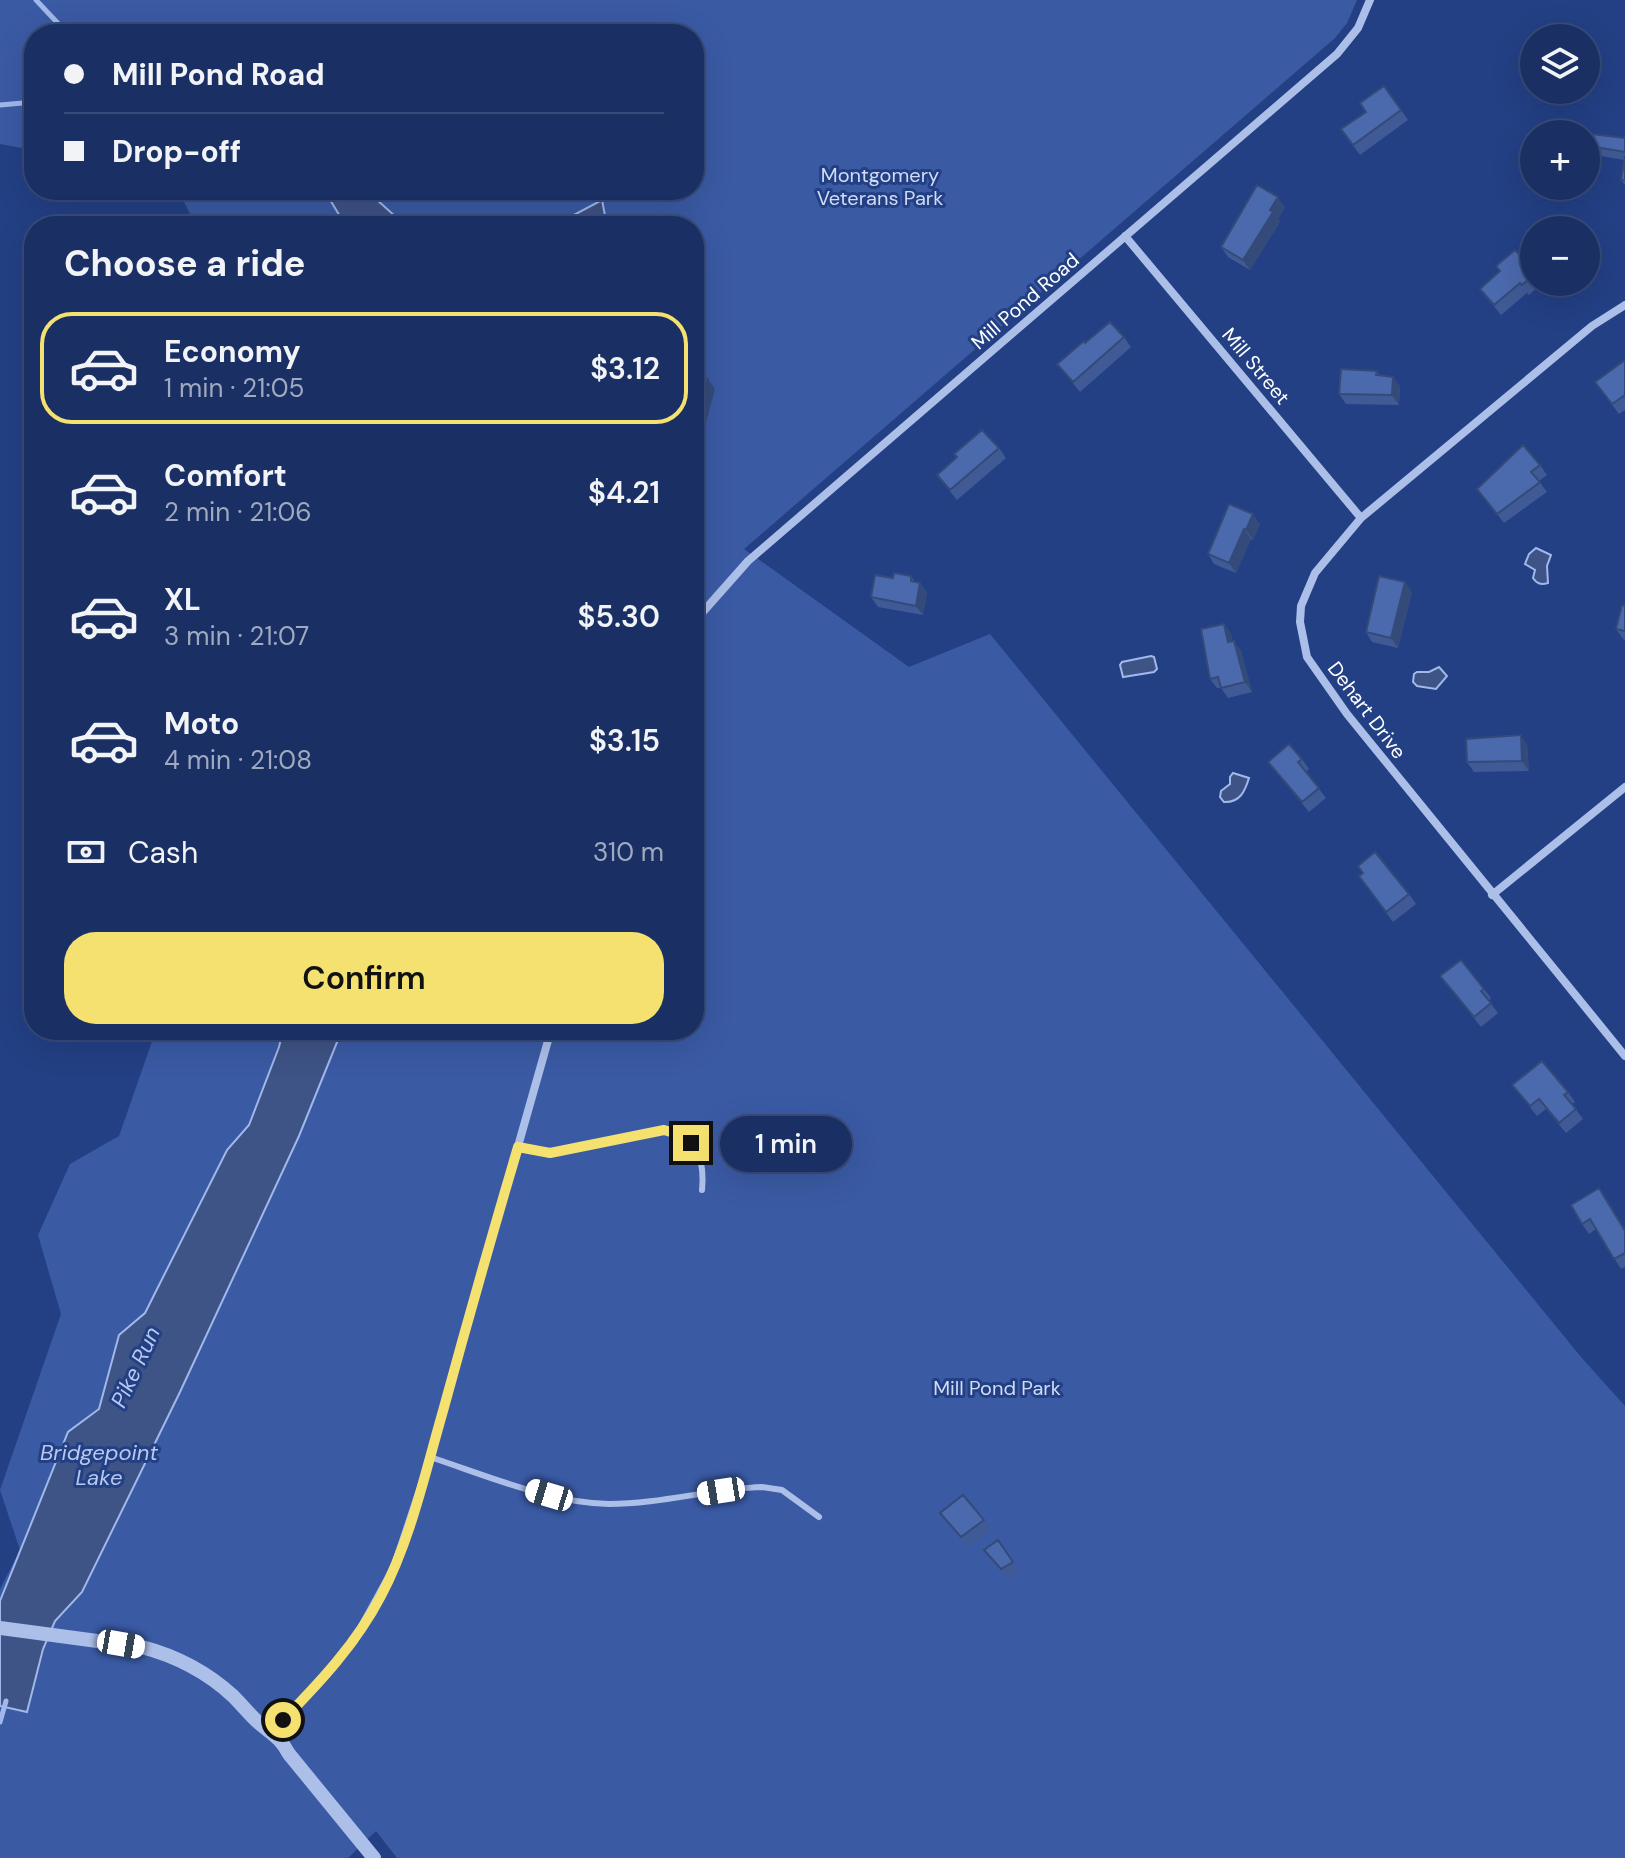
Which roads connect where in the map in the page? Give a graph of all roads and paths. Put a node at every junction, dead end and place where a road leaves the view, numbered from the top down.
1 (1370, 0) edge
2 (1125, 236) junction
3 (1625, 305) edge
4 (1361, 518) junction
5 (704, 611) edge
6 (1625, 787) edge
7 (1492, 895) junction
8 (548, 1040) edge
9 (1625, 1056) edge
10 (518, 1147) junction
11 (702, 1190) dead end
12 (430, 1457) junction
13 (819, 1517) dead end
14 (0, 1628) edge
15 (281, 1739) junction
16 (374, 1858) edge

1 - 2 street, Mill Pond Road
2 - 4 street, Mill Street
2 - 5 street, Mill Pond Road
3 - 4 street, Dehart Drive
4 - 7 street, Dehart Drive
6 - 7 street
7 - 9 street, Dehart Drive
8 - 10 street
10 - 11 lane
10 - 12 street
12 - 13 lane
12 - 15 street
14 - 15 street
15 - 16 street

